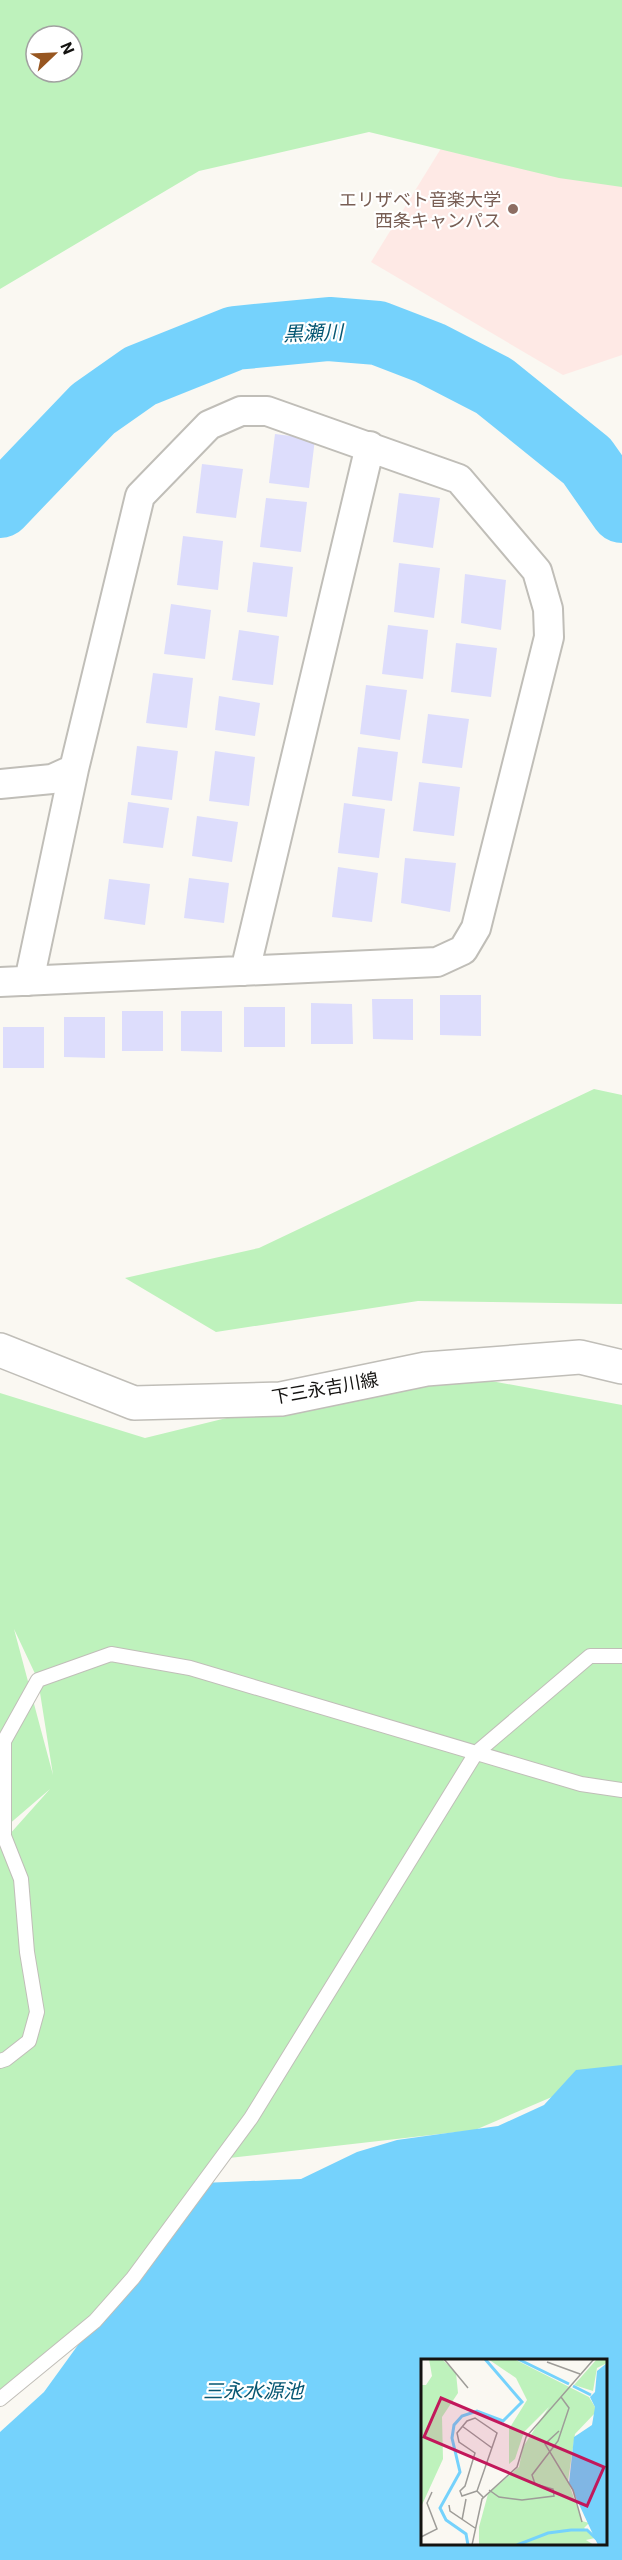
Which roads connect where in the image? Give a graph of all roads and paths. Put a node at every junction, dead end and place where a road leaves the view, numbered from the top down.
1 (370, 446) junction
2 (74, 769) junction
3 (0, 784) edge
4 (245, 971) junction
5 (29, 981) junction
6 (0, 982) edge
7 (0, 1350) edge
8 (622, 1367) edge
9 (622, 1656) edge
10 (476, 1753) junction
11 (622, 1790) edge
12 (0, 2061) edge
13 (0, 2399) edge

1 - 2 street
1 - 4 street
1 - 4 street
2 - 3 street
2 - 5 street
4 - 5 street
5 - 6 street
7 - 8 main road, 下三永吉川線
9 - 10 lane
10 - 11 lane
10 - 12 lane
10 - 13 lane

